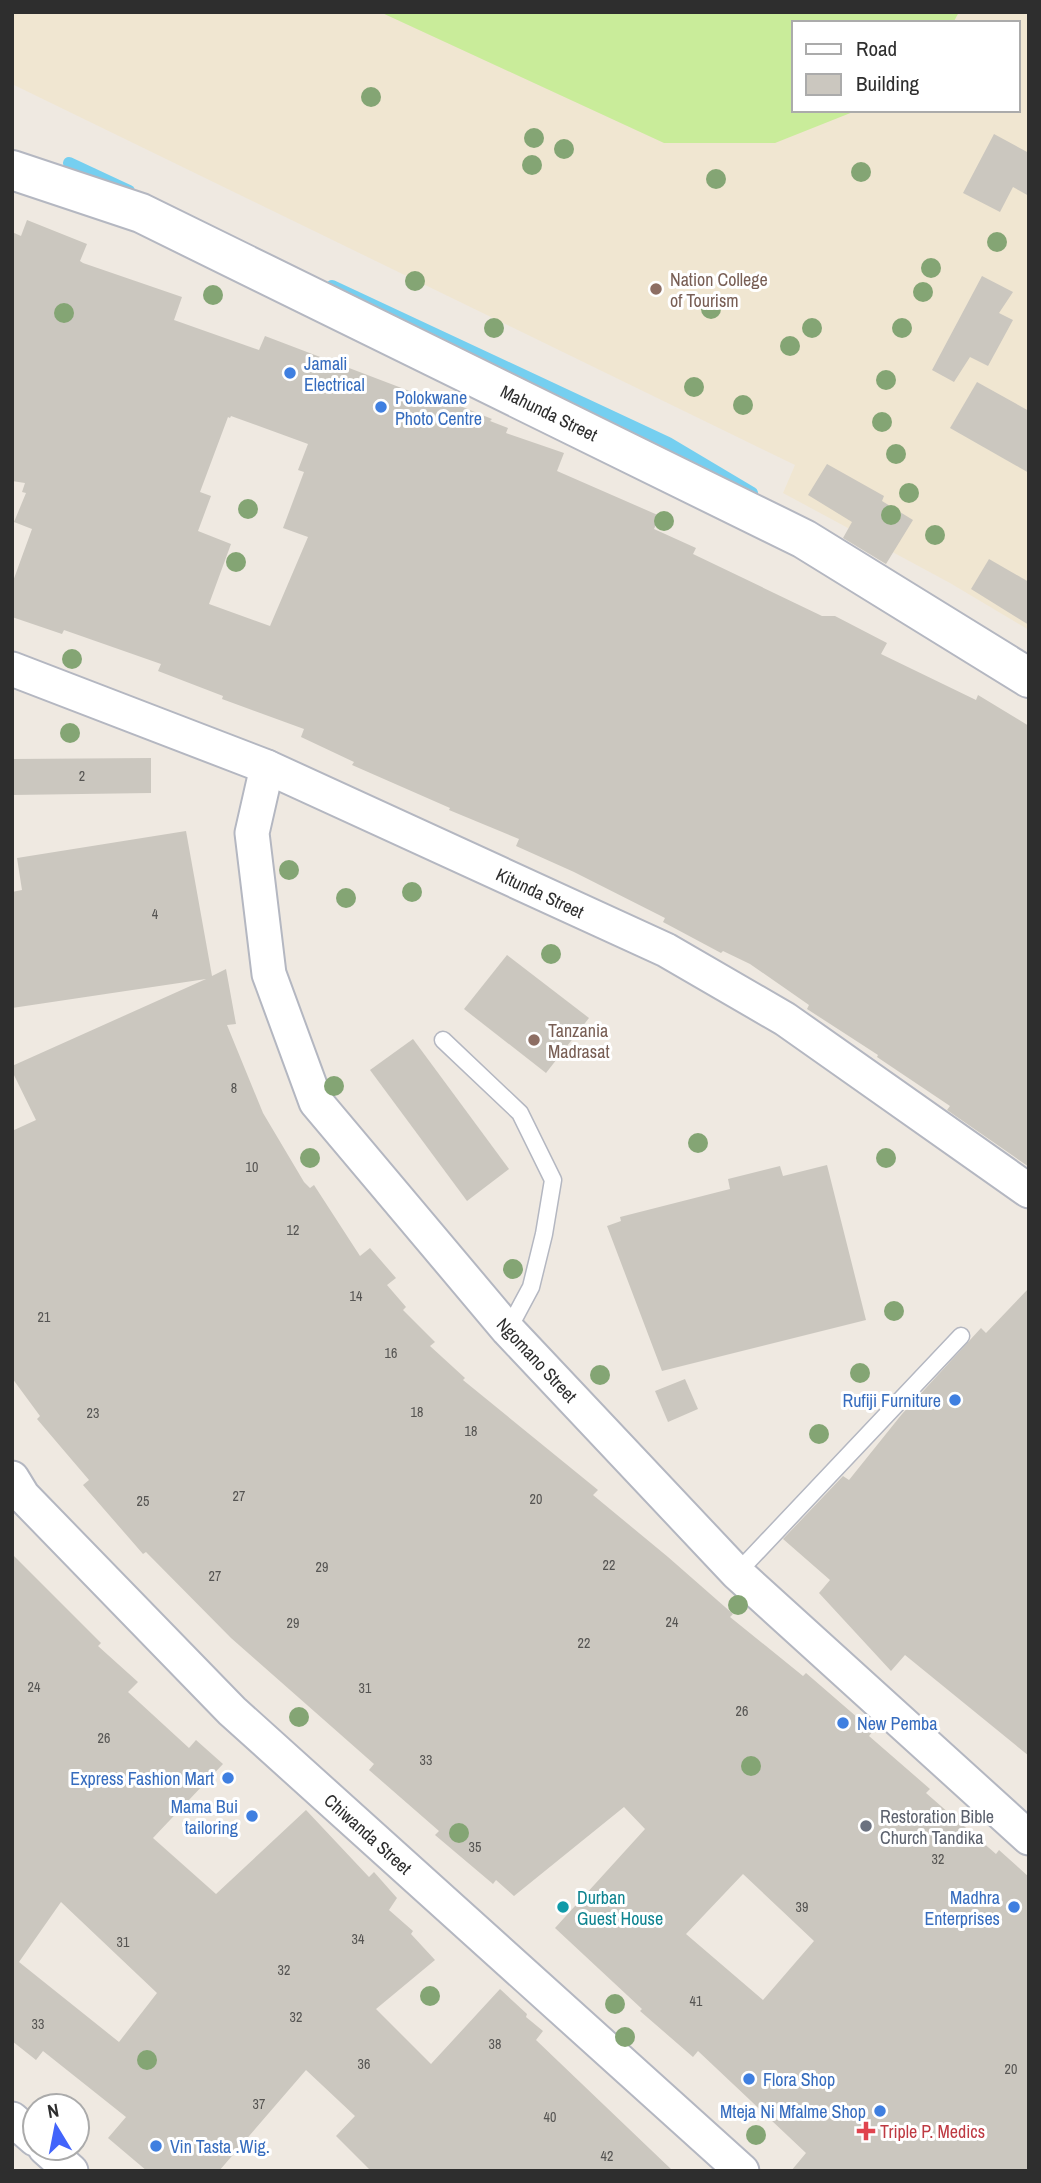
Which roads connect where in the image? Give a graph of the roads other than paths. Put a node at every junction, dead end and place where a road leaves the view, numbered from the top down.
1 (12, 170) edge
2 (12, 668) edge
3 (1029, 678) edge
4 (267, 767) junction
5 (443, 1040) dead end
6 (1029, 1191) edge
7 (508, 1330) junction
8 (961, 1336) dead end
9 (12, 1478) edge
10 (737, 1573) junction
11 (1029, 1838) edge
12 (742, 2171) edge

1 - 3 street, Mahunda Street
2 - 4 street, Kitunda Street
4 - 6 street, Kitunda Street
4 - 7 street, Ngomano Street
5 - 7 lane
7 - 10 street, Ngomano Street
8 - 10 lane
9 - 12 street, Chiwanda Street
10 - 11 street, Ngomano Street

